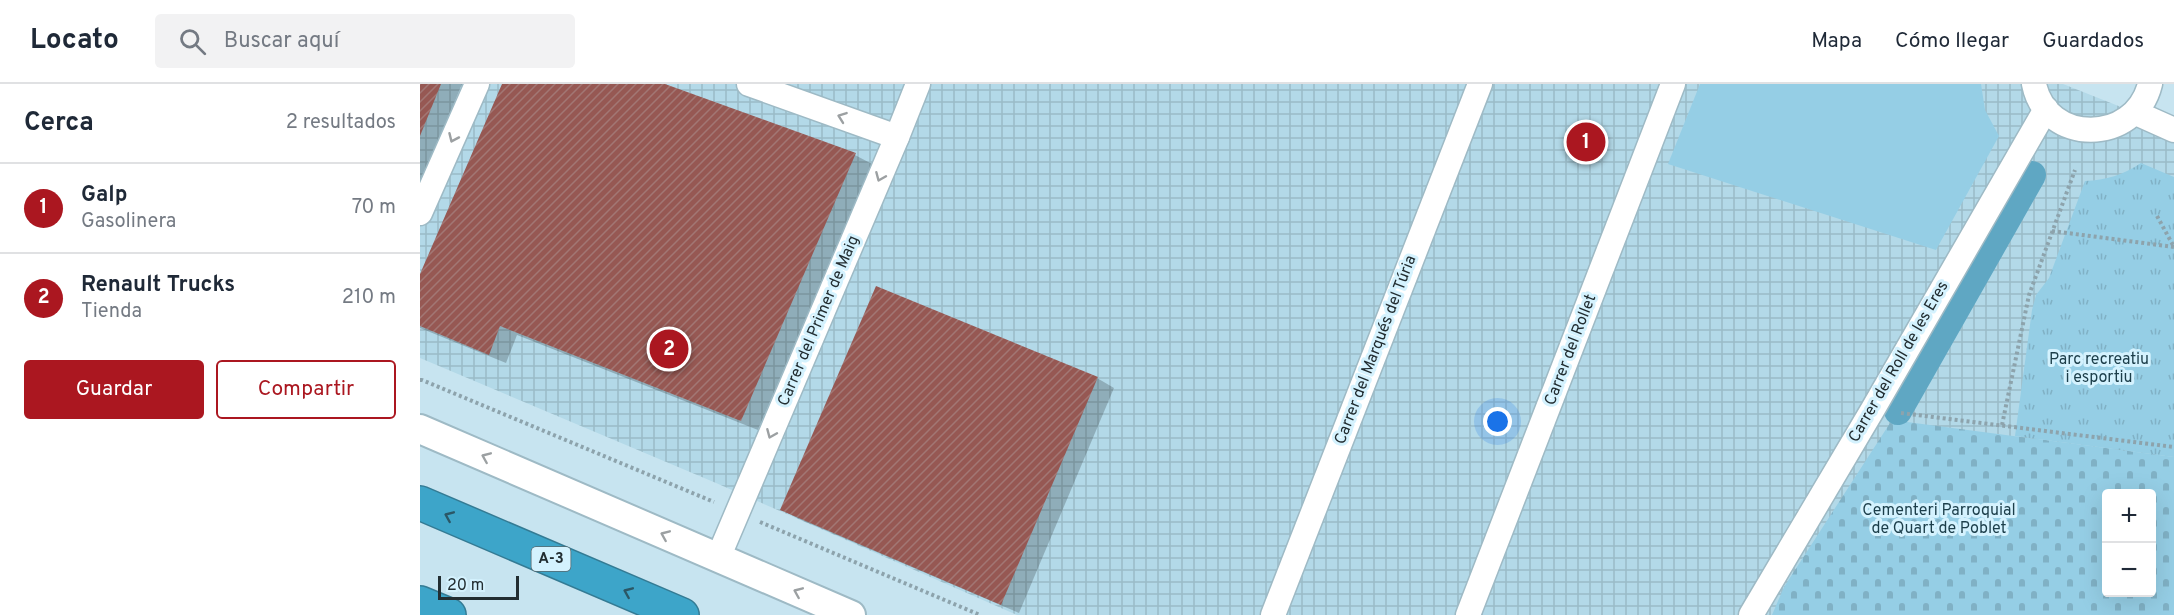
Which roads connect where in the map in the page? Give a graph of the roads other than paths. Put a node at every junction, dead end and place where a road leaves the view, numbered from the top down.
1 (477, 84) edge
2 (749, 84) edge
3 (918, 84) edge
4 (1480, 84) edge
5 (1673, 84) edge
6 (2034, 84) edge
7 (2151, 84) edge
8 (2046, 109) junction
9 (2136, 113) junction
10 (2174, 130) edge
11 (897, 137) junction
12 (420, 213) edge
13 (420, 429) edge
14 (420, 503) edge
15 (718, 558) junction
16 (420, 603) edge
17 (449, 615) edge
18 (682, 615) edge
19 (851, 615) edge
20 (1273, 615) edge
21 (1468, 615) edge
22 (1751, 615) edge

1 -> 12 street
11 -> 2 street
3 - 11 street, Carrer del Primer de Maig
4 - 20 street, Carrer del Marqués del Túria
5 - 21 street, Carrer del Rollet
6 - 8 street
7 - 9 street
8 - 9 street
8 - 22 street, Carrer del Roll de les Eres
9 - 10 street
11 -> 15 street, Carrer del Primer de Maig
15 -> 13 street
18 -> 14 highway, A-3
19 -> 15 street
16 - 17 highway

